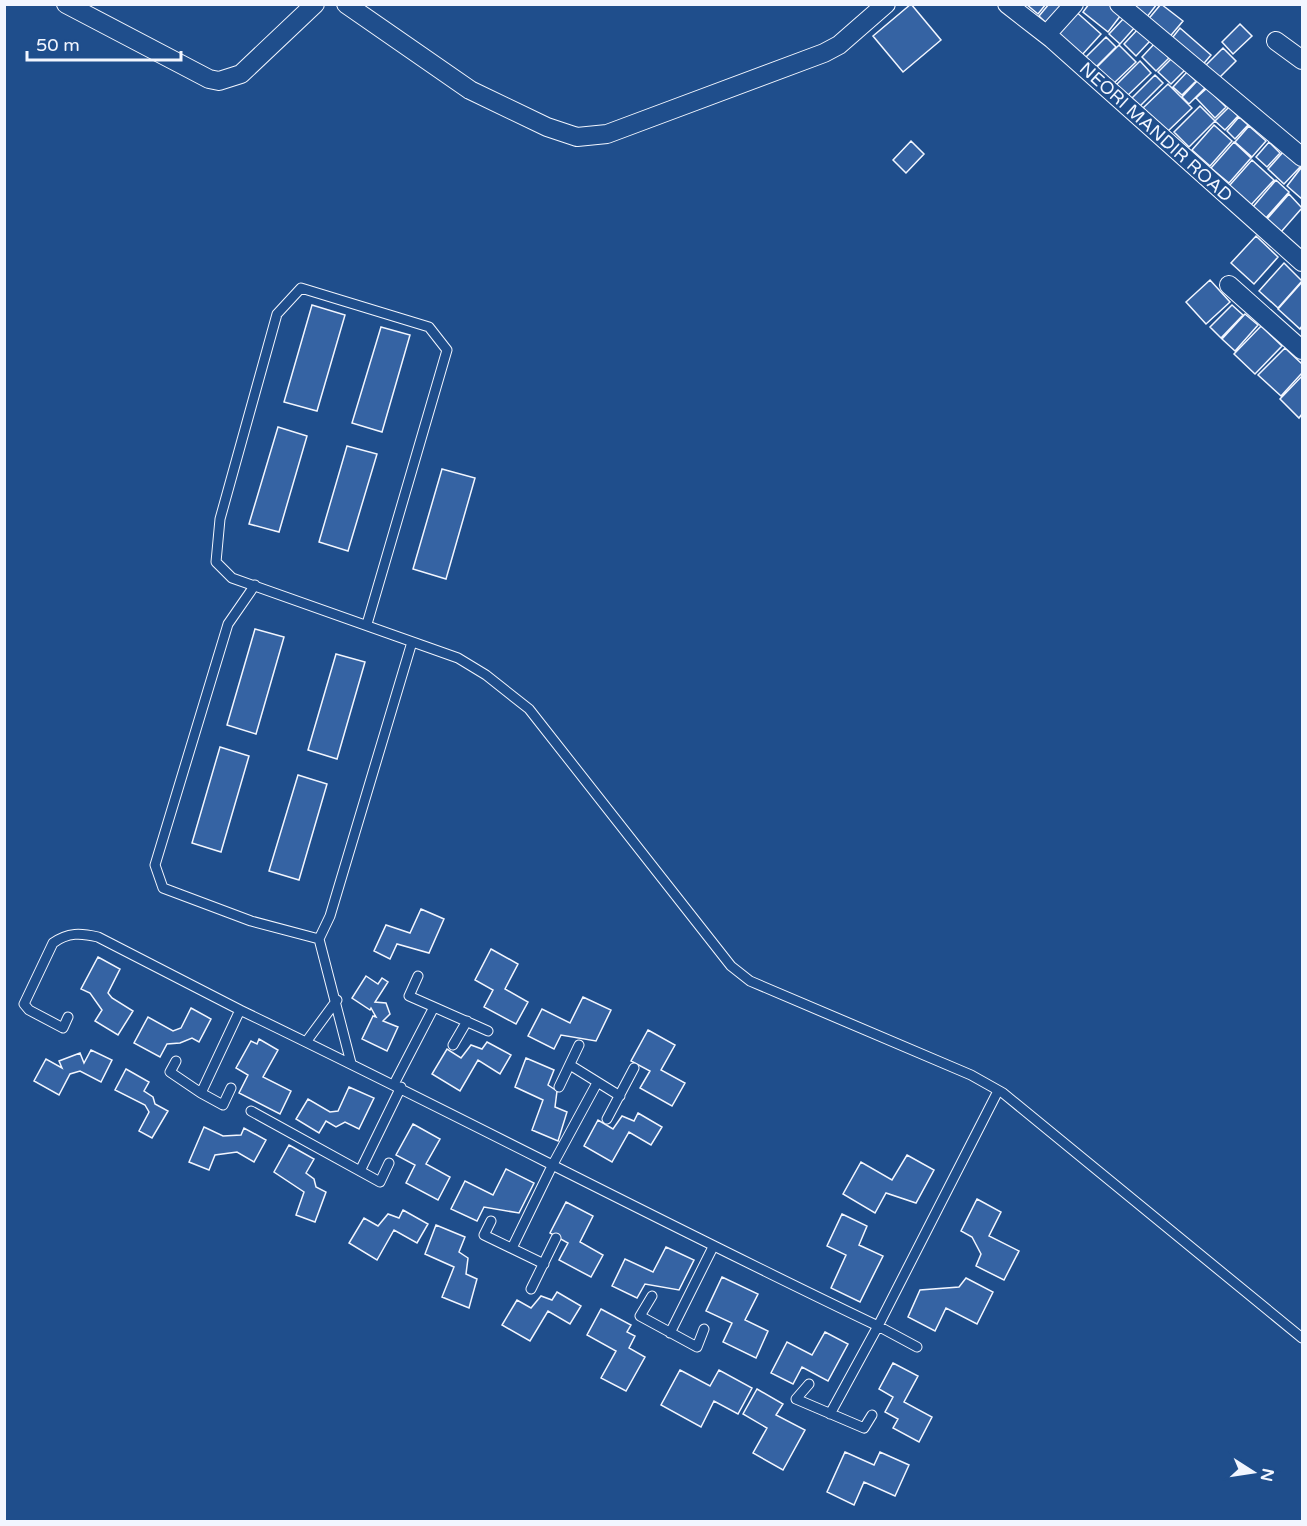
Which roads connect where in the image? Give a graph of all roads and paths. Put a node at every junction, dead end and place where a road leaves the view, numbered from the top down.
1 (66, 4) edge
2 (315, 4) edge
3 (346, 4) edge
4 (886, 4) edge
5 (1007, 4) edge
6 (1074, 4) edge
7 (1119, 4) edge
8 (1047, 34) junction
9 (1276, 41) dead end
10 (1302, 60) edge
11 (1302, 157) edge
12 (1302, 262) edge
13 (1229, 285) dead end
14 (1302, 350) edge
15 (255, 585) junction
16 (367, 624) junction
17 (412, 642) junction
18 (319, 939) junction
19 (418, 976) dead end
20 (337, 1000) junction
21 (434, 1007) junction
22 (240, 1010) junction
23 (68, 1017) dead end
24 (466, 1021) junction
25 (488, 1031) dead end
26 (306, 1042) junction
27 (579, 1045) dead end
28 (453, 1046) dead end
29 (176, 1061) dead end
30 (351, 1064) junction
31 (570, 1065) junction
32 (634, 1068) dead end
33 (597, 1083) junction
34 (397, 1085) junction
35 (231, 1088) dead end
36 (559, 1088) dead end
37 (998, 1091) junction
38 (201, 1093) junction
39 (620, 1096) junction
40 (251, 1111) dead end
41 (607, 1119) dead end
42 (389, 1163) dead end
43 (552, 1166) junction
44 (360, 1171) junction
45 (491, 1221) dead end
46 (556, 1238) dead end
47 (713, 1247) junction
48 (512, 1248) junction
49 (544, 1264) junction
50 (531, 1289) dead end
51 (652, 1296) dead end
52 (878, 1326) junction
53 (704, 1329) dead end
54 (670, 1333) junction
55 (1302, 1338) edge
56 (917, 1347) dead end
57 (809, 1384) dead end
58 (830, 1414) junction
59 (872, 1416) dead end

1 - 2 street
3 - 4 street
5 - 8 street, NEORI MANDIR ROAD
6 - 8 street
7 - 11 street
8 - 12 street, NEORI MANDIR ROAD
9 - 10 street
13 - 14 street
15 - 16 lane
15 - 16 lane
15 - 18 lane
16 - 17 lane
17 - 18 lane
17 - 37 lane
18 - 20 lane
19 - 21 lane
20 - 26 lane
20 - 30 lane
21 - 24 lane
21 - 34 lane
22 - 23 lane
22 - 26 lane
22 - 38 lane
24 - 25 lane
24 - 28 lane
26 - 30 lane
27 - 31 lane
29 - 38 lane
30 - 34 lane
31 - 33 lane
31 - 36 lane
32 - 39 lane
33 - 39 lane
33 - 43 lane
34 - 43 lane
34 - 44 lane
35 - 38 lane
37 - 52 lane
37 - 55 lane
39 - 41 lane
40 - 44 lane
42 - 44 lane
43 - 47 lane
43 - 48 lane
45 - 48 lane
46 - 49 lane
47 - 52 lane
47 - 54 lane
48 - 49 lane
49 - 50 lane
51 - 54 lane
52 - 56 lane
52 - 58 lane
53 - 54 lane
57 - 58 lane
58 - 59 lane

